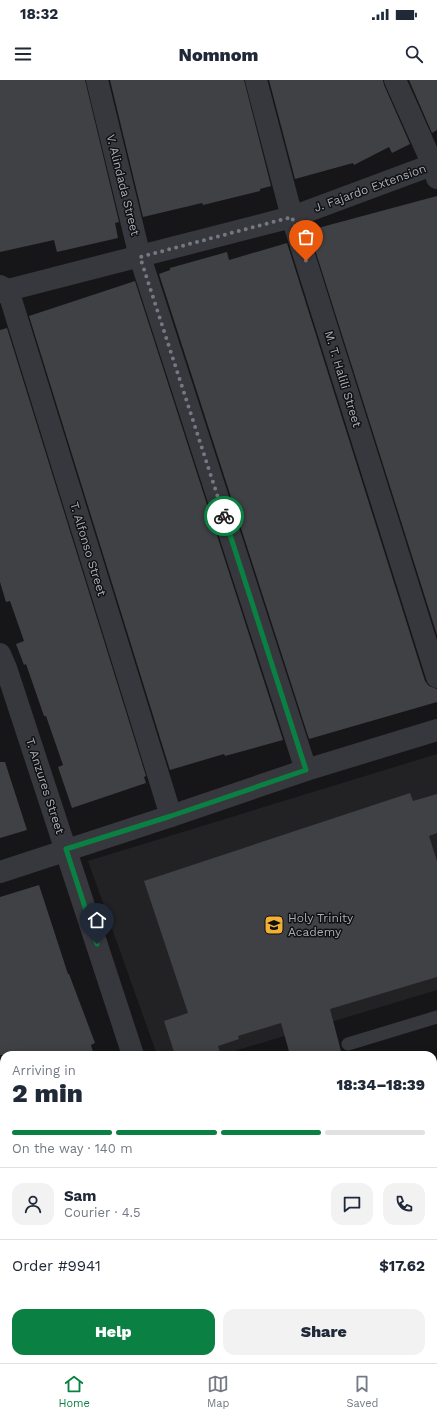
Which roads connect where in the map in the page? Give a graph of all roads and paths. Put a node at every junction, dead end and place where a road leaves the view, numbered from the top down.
1 (97, 80) edge
2 (256, 80) edge
3 (395, 80) edge
4 (436, 169) edge
5 (292, 217) junction
6 (140, 257) junction
7 (3, 289) edge
8 (0, 654) edge
9 (437, 677) edge
10 (437, 730) edge
11 (306, 770) junction
12 (171, 816) junction
13 (66, 849) junction
14 (0, 872) edge
15 (437, 1017) edge
16 (348, 1044) dead end
17 (132, 1051) edge

1 - 6 street, V. Alindada Street
2 - 5 street, M. T. Halili Street
3 - 4 street
4 - 5 street, J. Fajardo Extension
5 - 6 street, J. Fajardo Extension
5 - 9 street, M. T. Halili Street
6 - 7 street, J. Fajardo Extension
6 - 11 street, V. Alindada Street
7 - 12 street, T. Alfonso Street
8 - 13 street, T. Anzures Street
10 - 11 street
11 - 12 street
12 - 13 street
13 - 14 street
13 - 17 street, T. Anzures Street
15 - 16 lane

